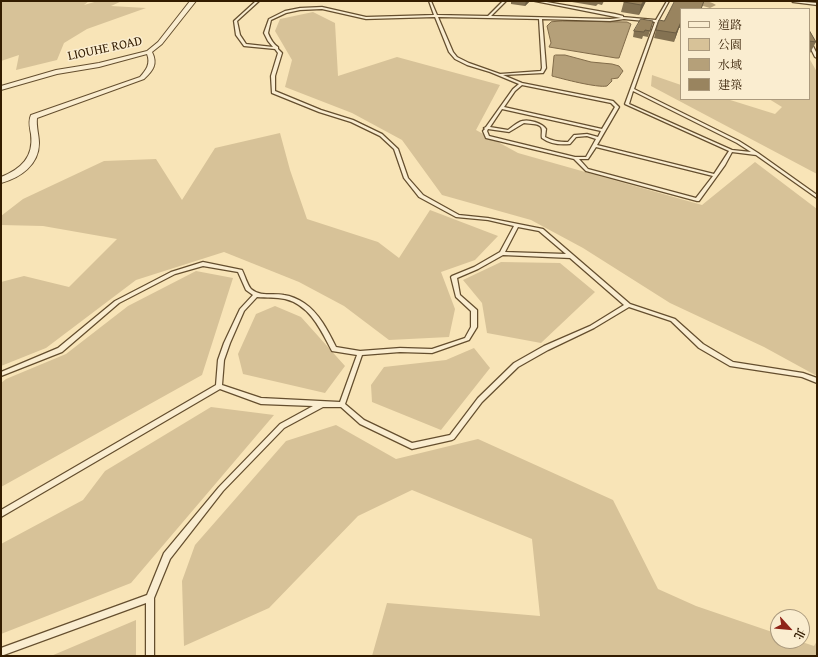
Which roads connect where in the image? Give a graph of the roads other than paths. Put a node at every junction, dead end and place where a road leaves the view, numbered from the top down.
1 (193, 1) edge
2 (258, 1) edge
3 (430, 1) edge
4 (505, 1) edge
5 (536, 1) edge
6 (668, 1) edge
7 (794, 1) edge
8 (804, 2) edge
9 (817, 4) edge
10 (436, 16) junction
11 (489, 17) junction
12 (540, 18) junction
13 (624, 18) junction
14 (658, 21) junction
15 (810, 44) edge
16 (277, 48) junction
17 (149, 52) junction
18 (817, 57) edge
19 (499, 74) junction
20 (521, 84) junction
21 (1, 88) edge
22 (632, 89) junction
23 (626, 104) junction
24 (617, 107) junction
25 (501, 108) junction
26 (486, 128) junction
27 (602, 130) junction
28 (598, 138) junction
29 (594, 145) junction
30 (731, 151) junction
31 (757, 154) junction
32 (575, 158) junction
33 (714, 175) junction
34 (1, 180) edge
35 (817, 197) edge
36 (517, 225) junction
37 (502, 253) junction
38 (572, 256) junction
39 (256, 295) junction
40 (628, 305) junction
41 (360, 353) junction
42 (1, 374) edge
43 (817, 381) edge
44 (219, 386) junction
45 (322, 404) junction
46 (342, 405) junction
47 (1, 514) edge
48 (150, 598) junction
49 (1, 652) edge
50 (150, 656) edge

1 - 17 street, LIOUHE ROAD
2 - 16 lane
3 - 10 lane
4 - 11 lane
5 - 13 lane
6 - 14 lane
7 - 8 lane
8 - 9 lane
10 - 11 lane
10 - 16 lane
10 - 19 lane
11 - 12 lane
12 - 13 lane
12 - 19 lane
13 - 14 lane
14 - 22 lane
15 - 18 lane
16 - 36 lane
17 - 21 street, LIOUHE ROAD
17 - 34 street
19 - 20 lane
20 - 24 lane
20 - 25 lane
22 - 23 lane
22 - 31 lane
23 - 24 lane
23 - 30 lane
24 - 27 lane
25 - 26 lane
25 - 27 lane
26 - 28 lane
26 - 32 lane
27 - 28 lane
28 - 29 lane
29 - 32 lane
29 - 33 lane
30 - 31 lane
30 - 33 lane
31 - 35 lane
32 - 33 lane
36 - 37 lane
36 - 38 lane
37 - 38 lane
37 - 41 lane
38 - 40 lane
39 - 41 lane
39 - 42 lane
39 - 44 lane
40 - 43 lane
40 - 46 lane
41 - 46 lane
44 - 45 lane
44 - 47 lane
45 - 46 lane
45 - 48 lane
48 - 49 lane
48 - 50 lane

